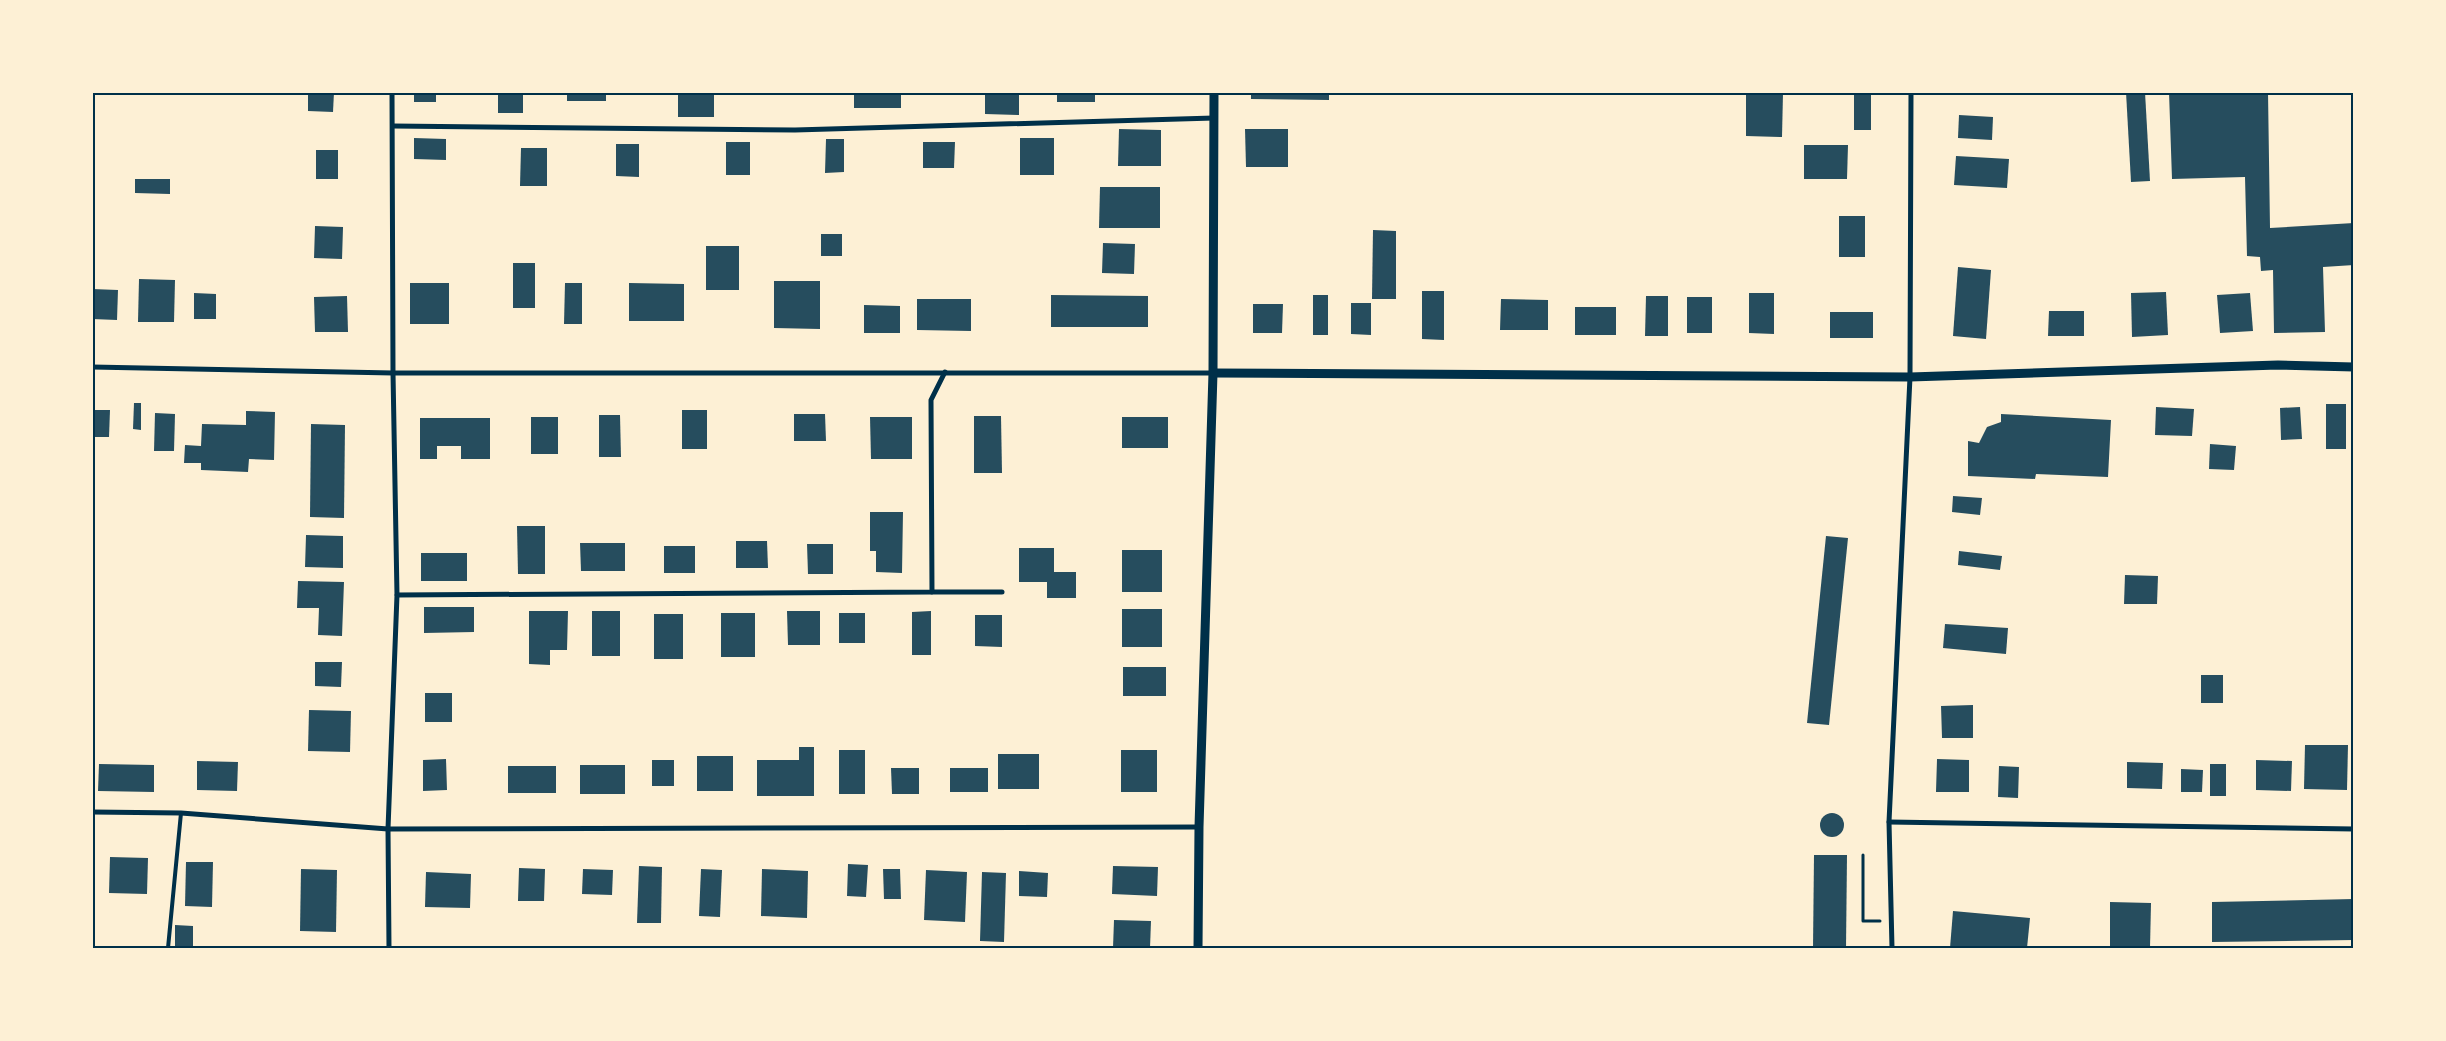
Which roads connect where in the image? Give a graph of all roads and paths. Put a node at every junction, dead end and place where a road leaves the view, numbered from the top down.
1 (392, 92) edge
2 (1214, 92) edge
3 (1911, 92) edge
4 (1214, 118) junction
5 (393, 126) junction
6 (2354, 366) edge
7 (92, 367) edge
8 (945, 372) junction
9 (393, 373) junction
10 (1213, 373) junction
11 (1910, 377) junction
12 (932, 592) junction
13 (1002, 592) dead end
14 (397, 595) junction
15 (92, 812) edge
16 (182, 813) junction
17 (1887, 822) junction
18 (1199, 827) junction
19 (388, 829) junction
20 (2354, 829) edge
21 (1863, 855) dead end
22 (1880, 930) dead end
23 (168, 948) edge
24 (389, 948) edge
25 (1198, 948) edge
26 (1892, 948) edge

1 - 5 street
2 - 4 street
3 - 11 street
4 - 5 street
4 - 10 street
5 - 9 street
6 - 11 street
7 - 9 street
8 - 9 street
8 - 10 street
8 - 12 street
9 - 14 street
10 - 11 street
10 - 18 street
11 - 17 street
12 - 13 street
12 - 14 street
14 - 19 street
15 - 16 street
16 - 19 street
16 - 23 lane
17 - 20 street
17 - 26 street
18 - 19 street
18 - 25 street
19 - 24 street
21 - 22 path

